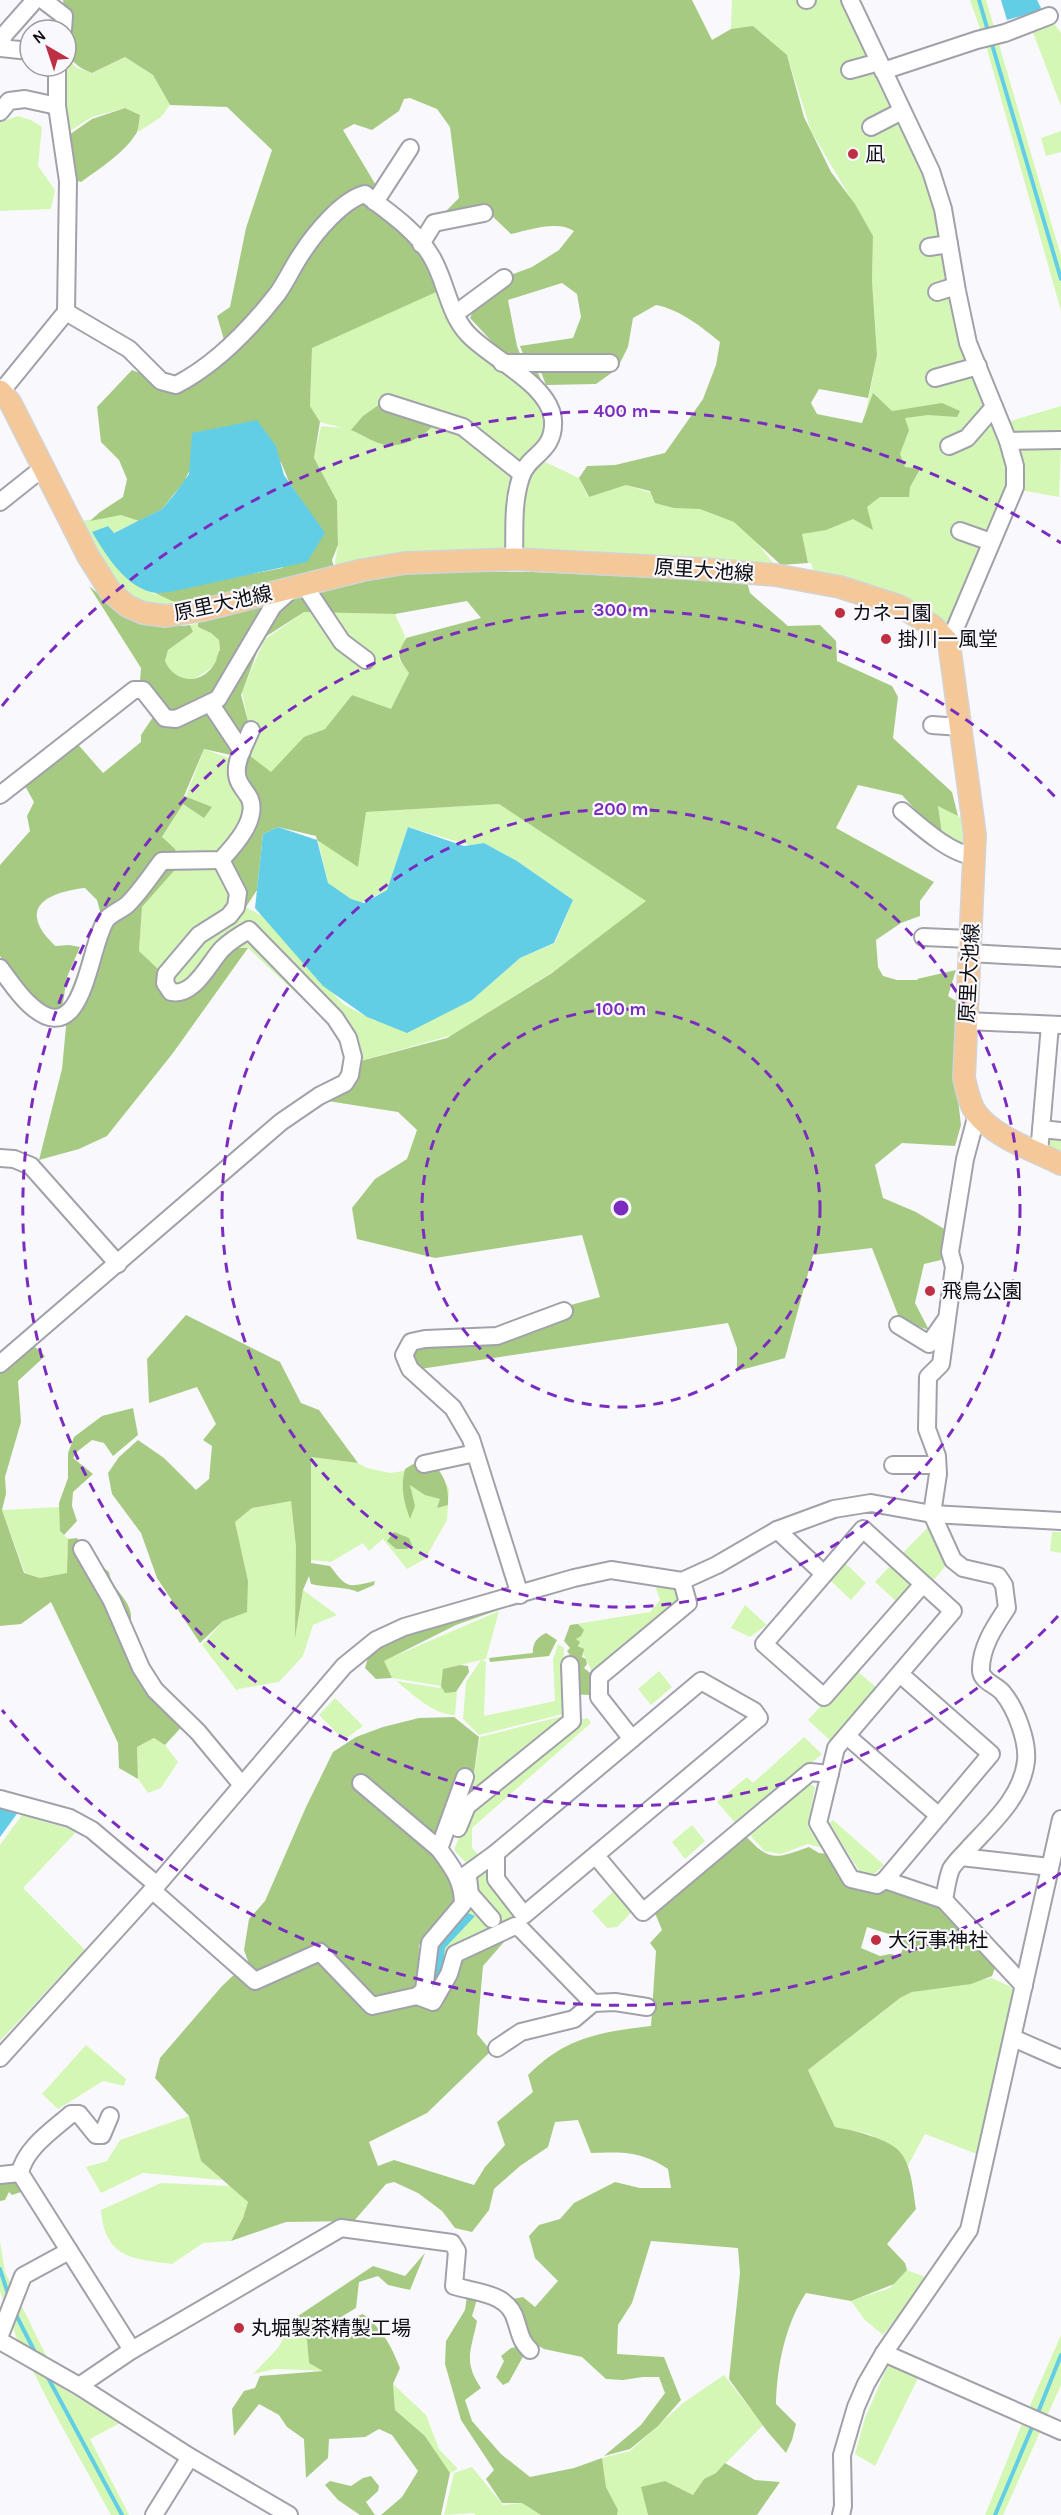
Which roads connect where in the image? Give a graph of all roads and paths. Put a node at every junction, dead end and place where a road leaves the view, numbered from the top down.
1 (35, 0) edge
2 (43, 0) edge
3 (850, 0) edge
4 (1049, 16) dead end
5 (19, 18) edge
6 (64, 18) edge
7 (18, 19) edge
8 (18, 50) edge
9 (881, 66) junction
10 (850, 70) dead end
11 (57, 78) edge
12 (57, 106) junction
13 (902, 111) junction
14 (0, 112) edge
15 (871, 127) dead end
16 (410, 148) dead end
17 (375, 202) junction
18 (484, 213) dead end
19 (421, 244) junction
20 (949, 244) junction
21 (929, 247) dead end
22 (504, 278) dead end
23 (956, 286) junction
24 (937, 292) dead end
25 (66, 312) junction
26 (455, 314) junction
27 (502, 363) junction
28 (610, 363) dead end
29 (978, 366) junction
30 (935, 378) dead end
31 (0, 391) edge
32 (388, 403) dead end
33 (994, 407) junction
34 (1061, 440) edge
35 (1008, 441) junction
36 (949, 446) dead end
37 (44, 467) junction
38 (522, 474) junction
39 (0, 502) edge
40 (960, 531) dead end
41 (990, 542) junction
42 (514, 559) junction
43 (298, 586) junction
44 (949, 643) junction
45 (366, 660) dead end
46 (210, 703) junction
47 (932, 725) dead end
48 (961, 727) junction
49 (250, 730) dead end
50 (243, 751) junction
51 (0, 795) edge
52 (902, 811) dead end
53 (974, 856) junction
54 (221, 860) junction
55 (923, 937) dead end
56 (970, 946) junction
57 (1061, 958) edge
58 (0, 968) edge
59 (966, 1021) junction
60 (1055, 1025) edge
61 (977, 1114) junction
62 (1041, 1129) junction
63 (1061, 1131) edge
64 (1039, 1152) junction
65 (0, 1158) edge
66 (1061, 1164) edge
67 (118, 1264) junction
68 (564, 1311) dead end
69 (947, 1317) junction
70 (898, 1325) dead end
71 (0, 1364) edge
72 (475, 1453) junction
73 (424, 1464) dead end
74 (893, 1465) dead end
75 (937, 1465) junction
76 (932, 1514) junction
77 (1061, 1521) edge
78 (777, 1530) junction
79 (82, 1549) dead end
80 (824, 1574) junction
81 (682, 1581) junction
82 (923, 1584) junction
83 (520, 1594) junction
84 (570, 1665) dead end
85 (900, 1674) junction
86 (571, 1697) junction
87 (599, 1697) junction
88 (847, 1736) junction
89 (632, 1739) junction
90 (830, 1774) junction
91 (465, 1777) dead end
92 (361, 1783) dead end
93 (242, 1785) junction
94 (0, 1799) edge
95 (939, 1816) junction
96 (1061, 1820) edge
97 (439, 1849) junction
98 (496, 1853) junction
99 (596, 1856) junction
100 (961, 1857) junction
101 (1050, 1867) junction
102 (467, 1874) junction
103 (885, 1880) junction
104 (154, 1888) junction
105 (944, 1900) junction
106 (492, 1919) dead end
107 (1024, 1986) junction
108 (417, 1996) junction
109 (593, 2003) junction
110 (647, 2007) dead end
111 (1013, 2038) junction
112 (497, 2048) dead end
113 (0, 2058) edge
114 (1061, 2059) edge
115 (110, 2116) dead end
116 (20, 2173) junction
117 (0, 2175) edge
118 (69, 2251) junction
119 (0, 2335) edge
120 (0, 2340) edge
121 (132, 2350) junction
122 (530, 2350) dead end
123 (884, 2353) junction
124 (79, 2386) junction
125 (1061, 2431) edge
126 (190, 2457) junction
127 (154, 2515) edge
128 (289, 2515) edge
129 (841, 2515) edge

1 - 5 street
2 - 6 street
3 - 9 street
4 - 9 street
7 - 8 street
9 - 10 street
9 - 13 street
11 - 12 street
12 - 14 street
12 - 25 street
13 - 15 street
13 - 20 street
16 - 17 street
17 - 19 street
17 - 25 street
18 - 19 street
19 - 26 street
20 - 21 street
20 - 23 street
22 - 26 street
23 - 24 street
23 - 29 street
25 - 31 street
26 - 27 street
27 - 28 street
27 - 38 street
29 - 30 street
29 - 33 street
31 - 37 main road, 原里大池線
32 - 38 street
33 - 35 street
33 - 36 street
34 - 35 street
35 - 41 street
37 - 39 street
37 - 43 main road, 原里大池線
38 - 42 street
40 - 41 street
41 - 44 street
42 - 43 main road, 原里大池線
42 - 44 main road, 原里大池線
43 - 45 street
43 - 46 street
44 - 48 main road, 原里大池線
46 - 50 street
46 - 51 street
47 - 48 street
48 - 53 main road, 原里大池線
49 - 50 street
50 - 54 street
52 - 53 street
53 - 56 main road, 原里大池線
54 - 58 street
54 - 67 street
55 - 56 street
56 - 57 street
56 - 59 main road, 原里大池線
59 - 60 street
59 - 61 main road, 原里大池線
60 - 62 street
61 - 64 main road, 原里大池線
61 - 69 street
62 - 63 street
62 - 64 street
64 - 66 main road, 原里大池線
65 - 67 street
67 - 71 street
68 - 72 street
69 - 70 street
69 - 75 street
72 - 73 street
72 - 83 street
74 - 75 street
75 - 76 street
76 - 77 street
76 - 78 street
76 - 100 street
78 - 80 street
78 - 81 street
79 - 93 street
80 - 82 street
80 - 82 street
81 - 83 street
81 - 87 street
82 - 85 street
83 - 93 street
84 - 86 street
85 - 88 street
85 - 95 street
86 - 87 street
86 - 102 street
87 - 89 street
88 - 90 street
88 - 95 street
89 - 98 street
89 - 99 street
90 - 99 street
90 - 103 street
91 - 97 street
92 - 97 street
93 - 104 street
94 - 104 street
95 - 103 street
96 - 101 street
97 - 108 street
98 - 99 street
98 - 102 street
100 - 101 street
100 - 105 street
101 - 107 street
102 - 106 street
103 - 105 street
104 - 108 street
104 - 113 street
105 - 107 street
107 - 111 street
108 - 109 street
109 - 110 street
109 - 112 street
111 - 114 street
111 - 123 street
115 - 116 street
116 - 117 street
116 - 118 street
118 - 119 street
118 - 121 street
120 - 124 street
121 - 122 street
121 - 124 street
123 - 125 street
123 - 129 street
124 - 126 street
126 - 127 street
126 - 128 street

